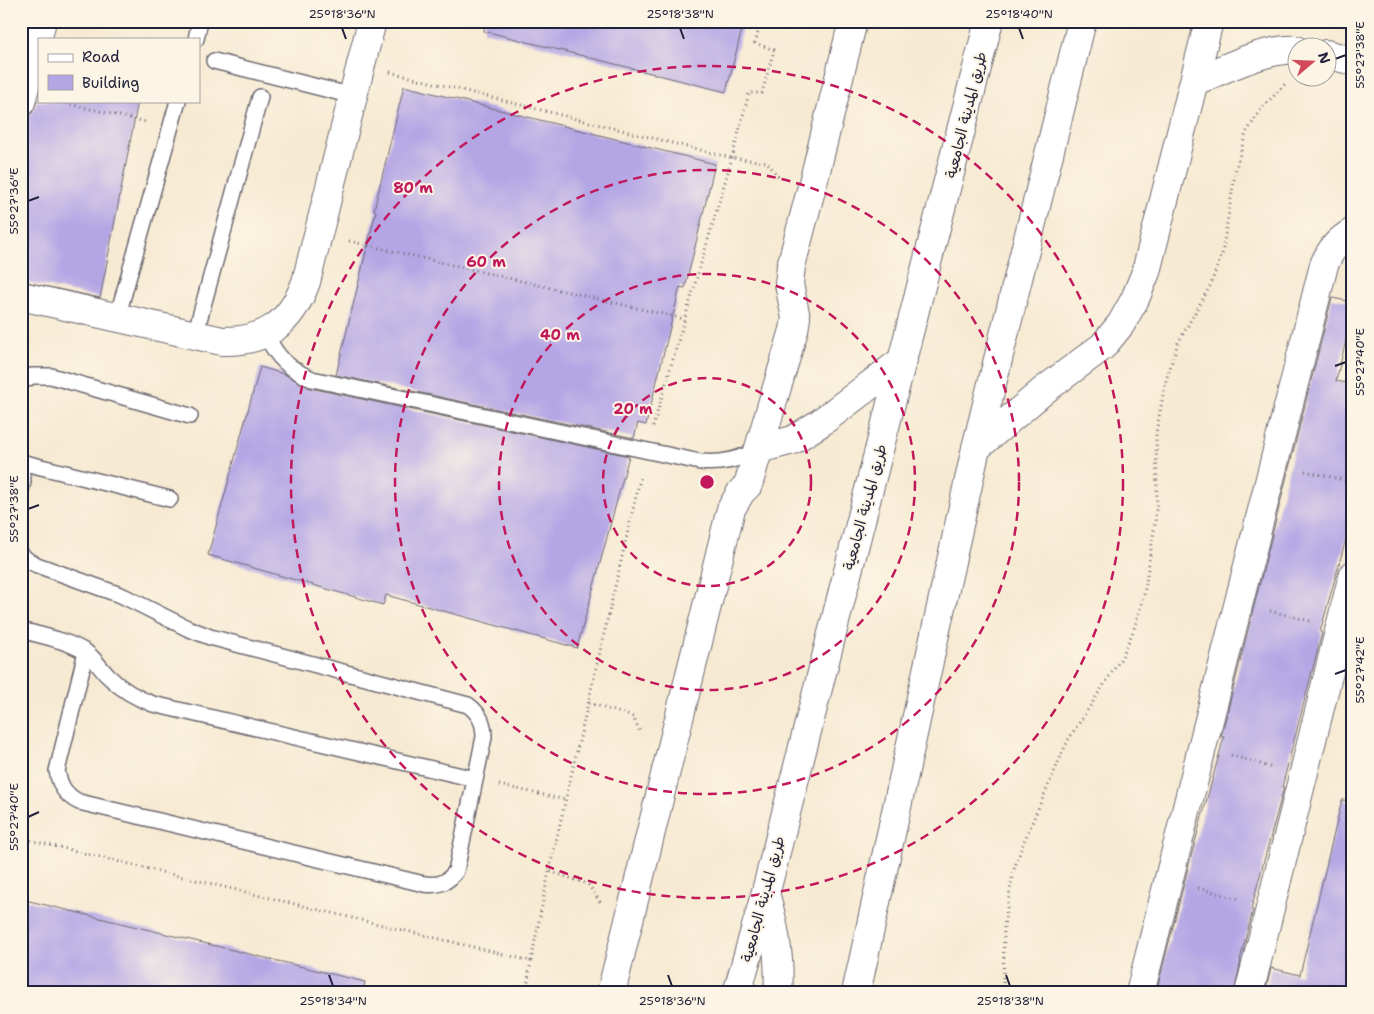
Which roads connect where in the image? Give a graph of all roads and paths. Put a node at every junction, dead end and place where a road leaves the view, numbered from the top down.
1 (200, 21) edge
2 (372, 21) edge
3 (853, 21) edge
4 (1082, 21) edge
5 (1209, 21) edge
6 (988, 22) edge
7 (34, 30) edge
8 (196, 38) edge
9 (1286, 51) edge
10 (1336, 57) edge
11 (214, 61) dead end
12 (1353, 61) edge
13 (361, 65) junction
14 (1195, 80) junction
15 (1286, 83) edge
16 (353, 96) junction
17 (260, 97) dead end
18 (21, 102) edge
19 (60, 102) edge
20 (178, 102) edge
21 (171, 127) junction
22 (815, 175) junction
23 (1353, 232) edge
24 (318, 234) junction
25 (21, 296) edge
26 (117, 318) junction
27 (684, 319) dead end
28 (266, 334) junction
29 (195, 335) junction
30 (903, 360) junction
31 (21, 382) edge
32 (190, 416) dead end
33 (976, 448) junction
34 (759, 450) junction
35 (21, 462) edge
36 (1274, 463) junction
37 (21, 470) edge
38 (1353, 482) edge
39 (21, 490) edge
40 (170, 499) dead end
41 (21, 554) edge
42 (1353, 574) edge
43 (1238, 604) junction
44 (1340, 628) junction
45 (21, 630) edge
46 (86, 652) junction
47 (589, 703) dead end
48 (677, 726) junction
49 (1202, 747) junction
50 (1303, 776) junction
51 (475, 779) junction
52 (566, 800) dead end
53 (21, 838) edge
54 (549, 871) dead end
55 (1168, 881) junction
56 (765, 895) junction
57 (1270, 906) junction
58 (532, 961) junction
59 (526, 993) edge
60 (611, 993) edge
61 (737, 993) edge
62 (778, 993) edge
63 (856, 993) edge
64 (1004, 993) edge
65 (1140, 993) edge
66 (1248, 993) edge

1 - 8 lane
2 - 13 street
3 - 22 street
4 - 33 street
5 - 14 street
6 - 30 street, طريق المدينة الجامعية
7 - 18 street
9 - 14 street
10 - 12 street
11 - 16 lane
13 - 16 street
13 - 22 path
14 - 33 street
15 - 64 path
16 - 24 street
17 - 29 lane
19 - 21 path
20 - 21 lane
21 - 26 lane
22 - 34 street
23 - 36 street
24 - 27 path
24 - 28 street
25 - 26 street
26 - 29 street
28 - 29 street
28 - 34 lane
30 - 34 street
30 - 56 street, طريق المدينة الجامعية
31 - 32 lane
33 - 63 street
34 - 48 street
35 - 40 lane
36 - 38 path
36 - 43 street
37 - 39 lane
41 - 51 lane
42 - 44 street
43 - 44 path
43 - 49 street
44 - 50 street
45 - 46 lane
46 - 51 lane
46 - 51 lane
47 - 48 path
48 - 60 street
49 - 50 path
49 - 55 street
50 - 57 street
51 - 52 path
53 - 58 path
54 - 58 path
55 - 57 path
55 - 65 street
56 - 61 street, طريق المدينة الجامعية
56 - 62 street
57 - 66 street
58 - 59 path

